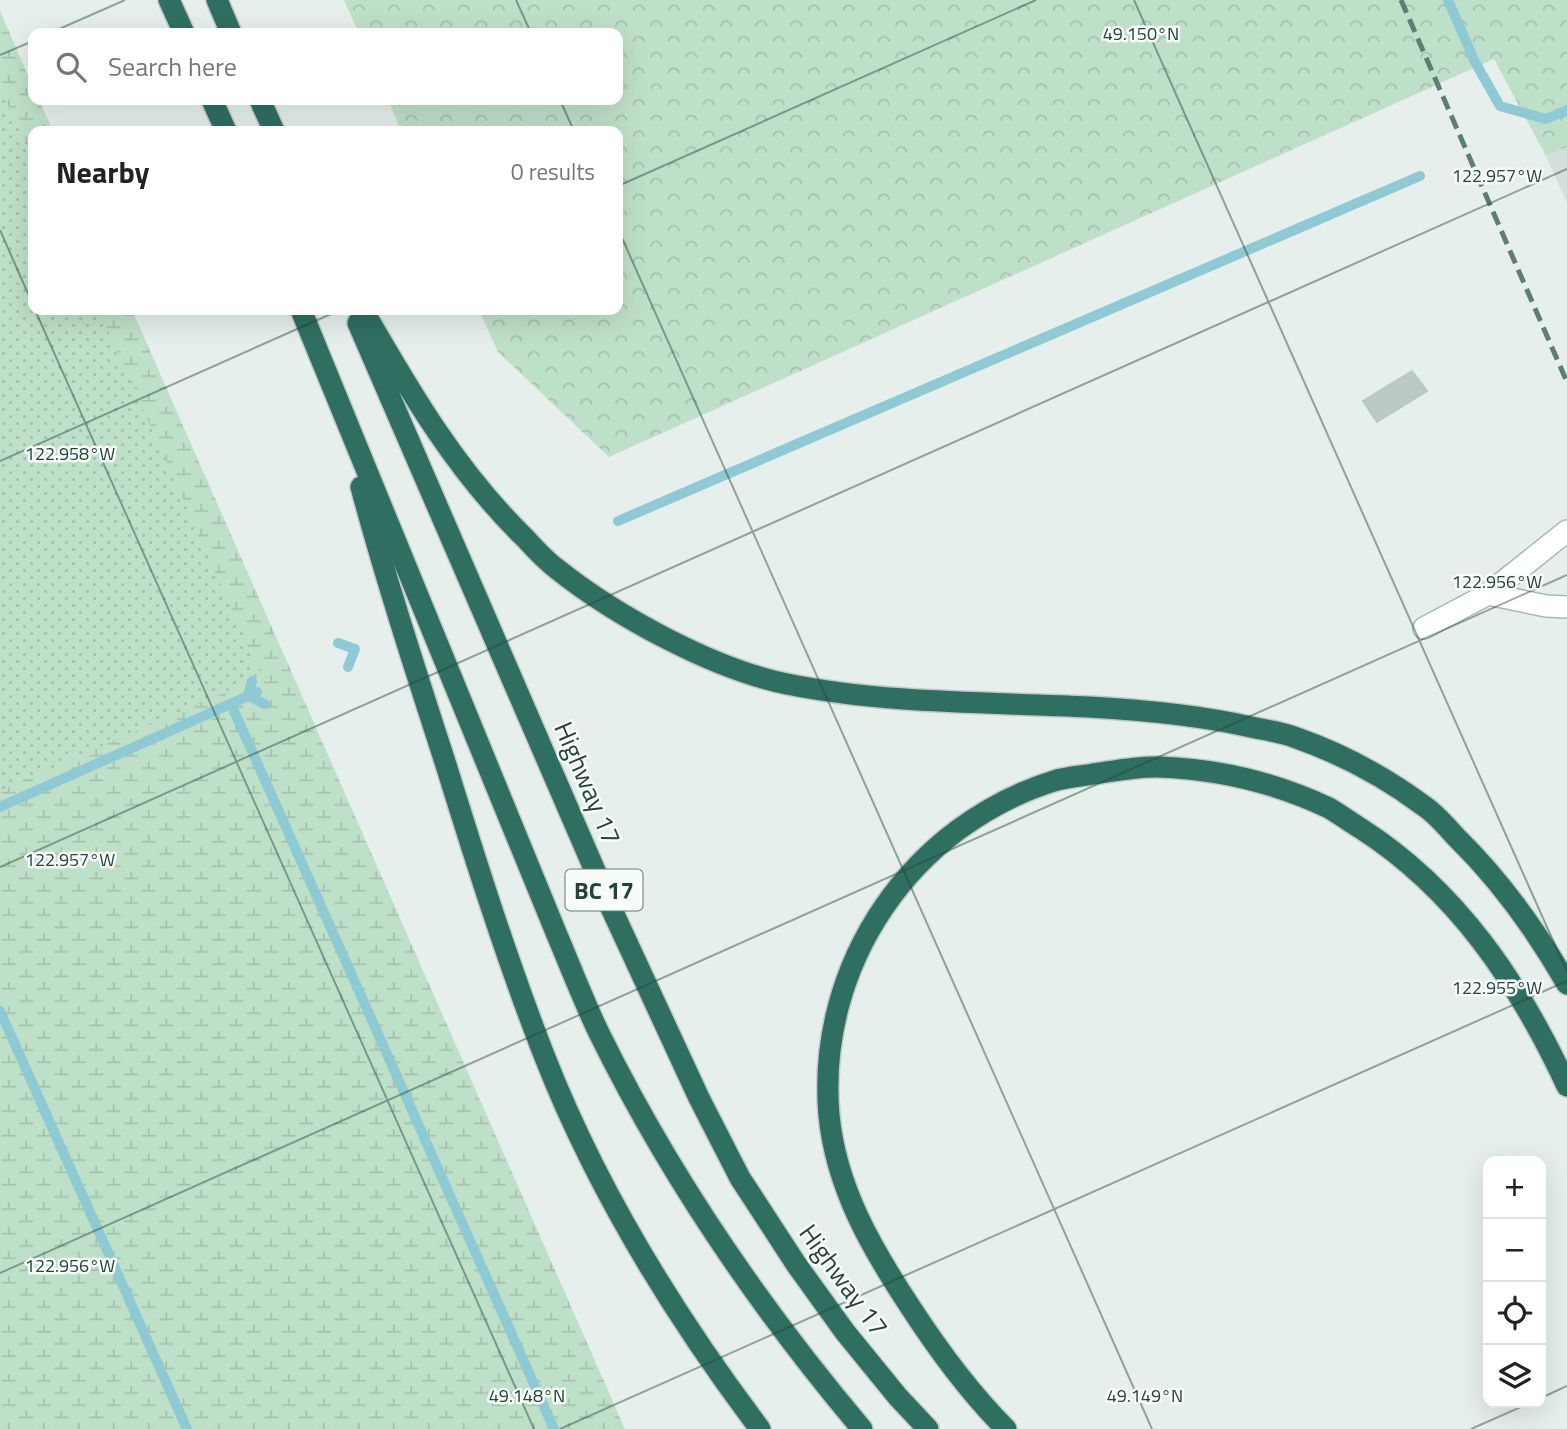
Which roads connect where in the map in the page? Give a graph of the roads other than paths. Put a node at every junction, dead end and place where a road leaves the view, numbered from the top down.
1 (169, 0) edge
2 (217, 0) edge
3 (182, 28) edge
4 (229, 28) edge
5 (214, 105) edge
6 (262, 105) edge
7 (224, 126) edge
8 (272, 126) edge
9 (303, 315) edge
10 (354, 315) edge
11 (366, 315) edge
12 (339, 404) junction
13 (1567, 531) edge
14 (1488, 594) junction
15 (1567, 607) edge
16 (1424, 628) dead end
17 (1567, 984) edge
18 (1567, 1087) edge
19 (760, 1429) edge
20 (862, 1429) edge
21 (928, 1429) edge
22 (1006, 1429) edge

1 - 3 highway
2 - 4 highway
5 - 7 highway
6 - 8 highway
9 - 12 highway, BC 17
10 - 21 highway, Highway 17 / BC 17
11 - 17 highway
12 - 19 highway
12 - 20 highway, BC 17
13 - 14 street
14 - 15 street
14 - 16 street
18 - 22 highway

